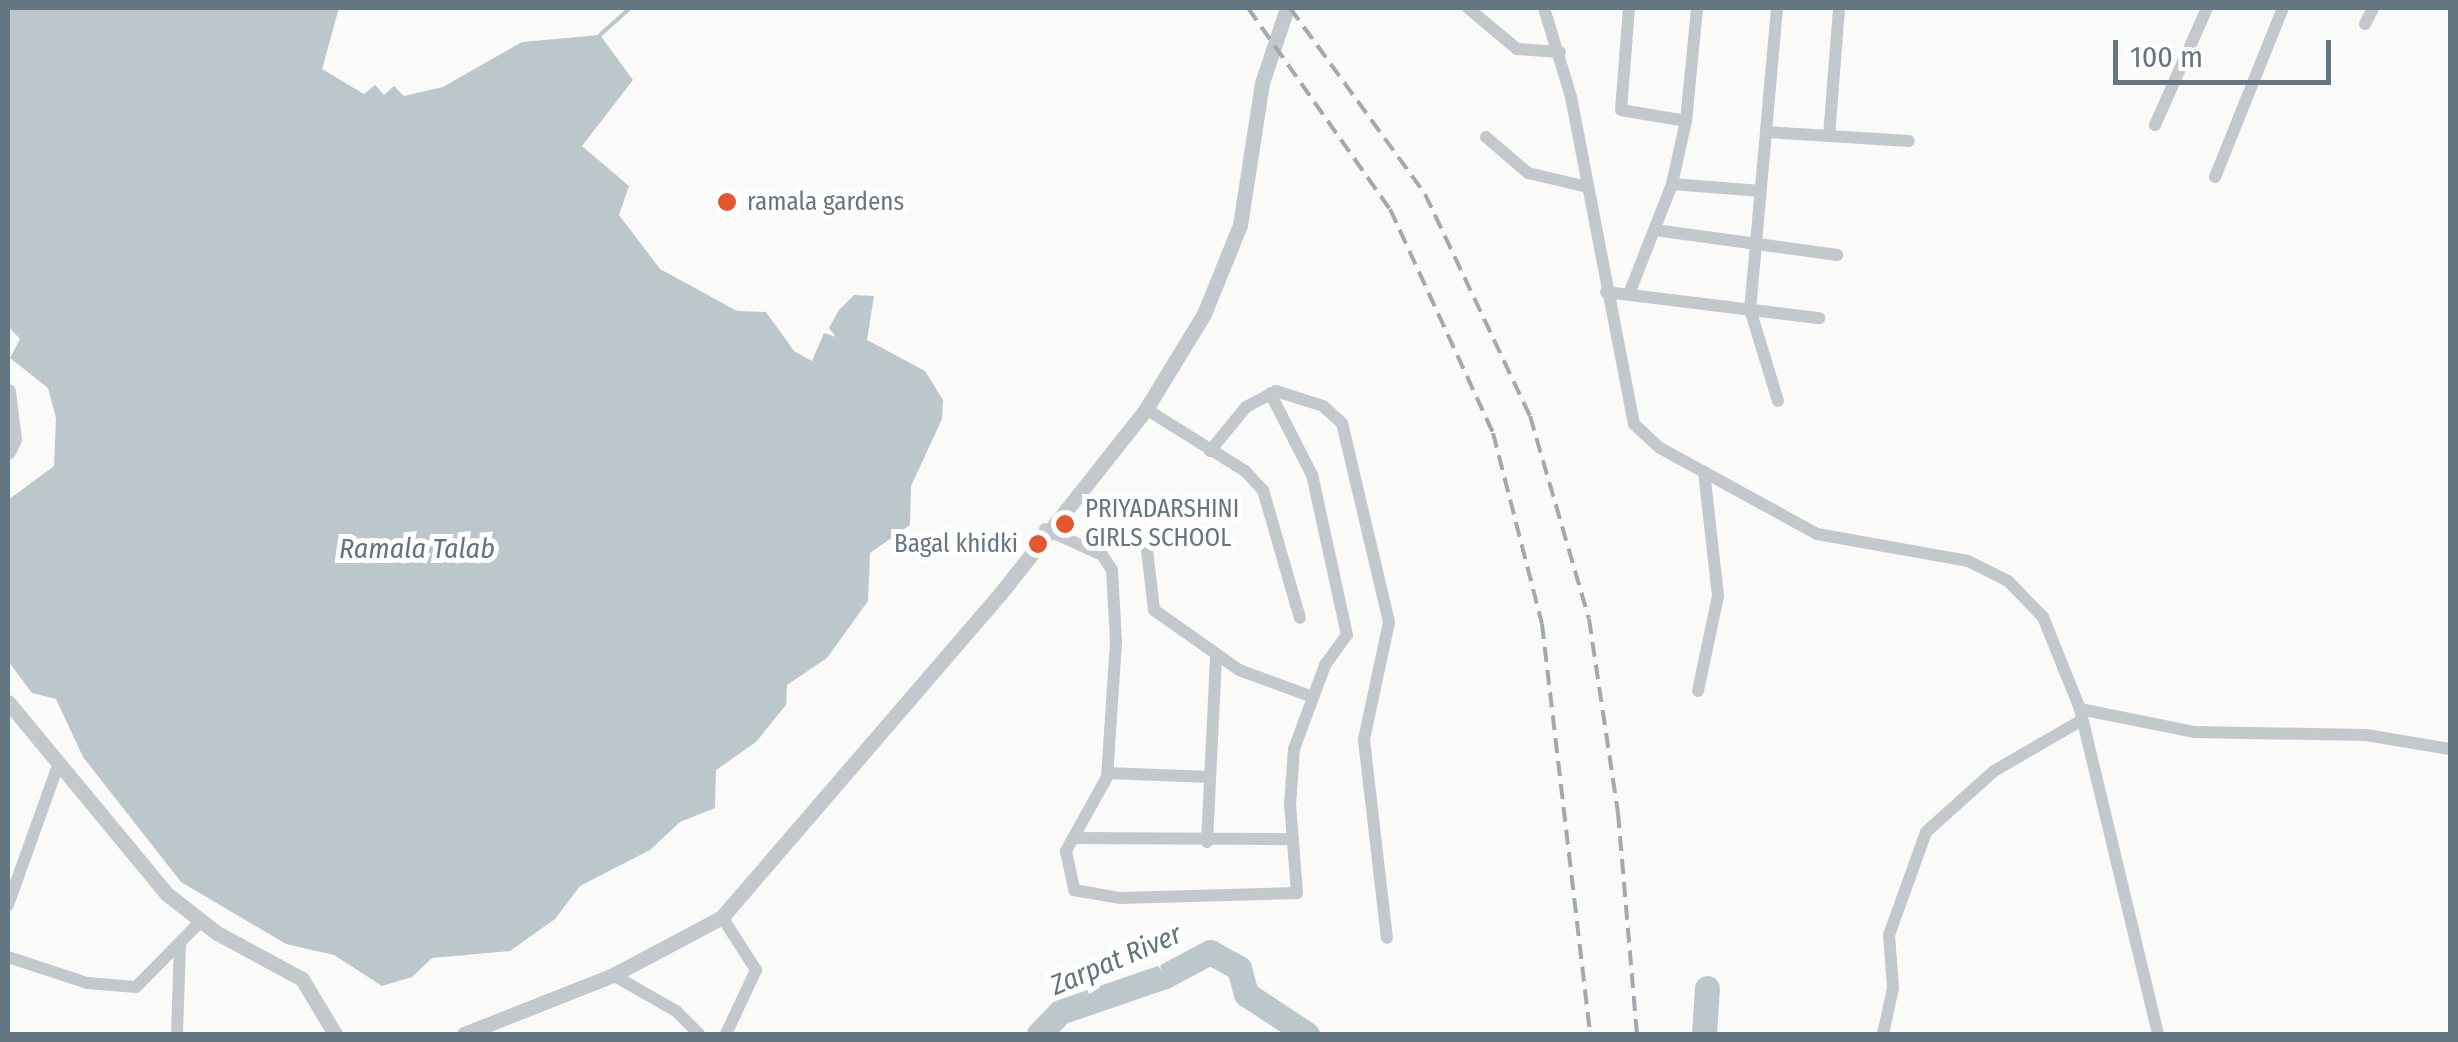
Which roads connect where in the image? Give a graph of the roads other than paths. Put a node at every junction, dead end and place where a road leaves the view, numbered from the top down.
1 (1287, 8) edge
2 (1468, 8) edge
3 (1544, 8) edge
4 (1629, 8) edge
5 (1698, 8) edge
6 (1777, 8) edge
7 (1838, 8) edge
8 (2207, 8) edge
9 (2282, 8) edge
10 (2373, 8) edge
11 (2365, 24) dead end
12 (1560, 52) junction
13 (1686, 122) junction
14 (2154, 125) dead end
15 (1766, 132) junction
16 (1829, 136) junction
17 (1486, 137) dead end
18 (1909, 140) dead end
19 (2214, 177) dead end
20 (1672, 184) junction
21 (1587, 187) junction
22 (1761, 191) junction
23 (1655, 230) junction
24 (1757, 244) junction
25 (1837, 254) dead end
26 (1606, 292) junction
27 (1629, 294) junction
28 (1750, 309) junction
29 (1818, 318) dead end
30 (8, 391) edge
31 (1270, 393) junction
32 (1778, 401) dead end
33 (1146, 409) junction
34 (1210, 451) junction
35 (8, 452) edge
36 (1704, 472) junction
37 (1045, 529) junction
38 (1146, 541) dead end
39 (1300, 618) dead end
40 (1216, 656) junction
41 (1698, 691) dead end
42 (1313, 697) junction
43 (8, 702) edge
44 (2081, 715) junction
45 (2450, 748) edge
46 (56, 768) junction
47 (1107, 774) junction
48 (1210, 777) junction
49 (1073, 838) junction
50 (1293, 839) junction
51 (1206, 842) junction
52 (8, 905) edge
53 (722, 917) junction
54 (200, 922) junction
55 (1387, 938) dead end
56 (180, 944) junction
57 (8, 957) edge
58 (613, 974) junction
59 (176, 1034) edge
60 (336, 1034) edge
61 (464, 1034) edge
62 (699, 1034) edge
63 (726, 1034) edge
64 (1883, 1034) edge
65 (2158, 1034) edge

1 - 33 street
2 - 12 street
3 - 12 street
4 - 13 street
5 - 13 street
6 - 15 street
7 - 16 street
8 - 14 street
9 - 19 street
10 - 11 street
12 - 21 street
13 - 20 street
15 - 16 street
15 - 22 street
16 - 18 street
17 - 21 street
20 - 22 street
20 - 23 street
21 - 26 street
22 - 24 street
23 - 24 street
23 - 27 street
24 - 25 street
24 - 28 street
26 - 27 street
26 - 36 street
27 - 28 street
28 - 29 street
28 - 32 street
30 - 35 street
31 - 34 street
31 - 42 street
31 - 55 street
33 - 34 street
33 - 37 street
34 - 39 street
36 - 41 street
36 - 44 street
37 - 47 street
37 - 53 street
38 - 40 street
40 - 42 street
40 - 48 street
42 - 50 street
43 - 46 street
44 - 45 street
44 - 64 street
44 - 65 street
46 - 52 street
46 - 54 street
47 - 48 street
47 - 49 street
48 - 51 street
49 - 50 street
49 - 51 street
50 - 51 street
53 - 58 street
53 - 63 street
54 - 56 street
54 - 60 street
56 - 57 street
56 - 59 street
58 - 61 street
58 - 62 street

